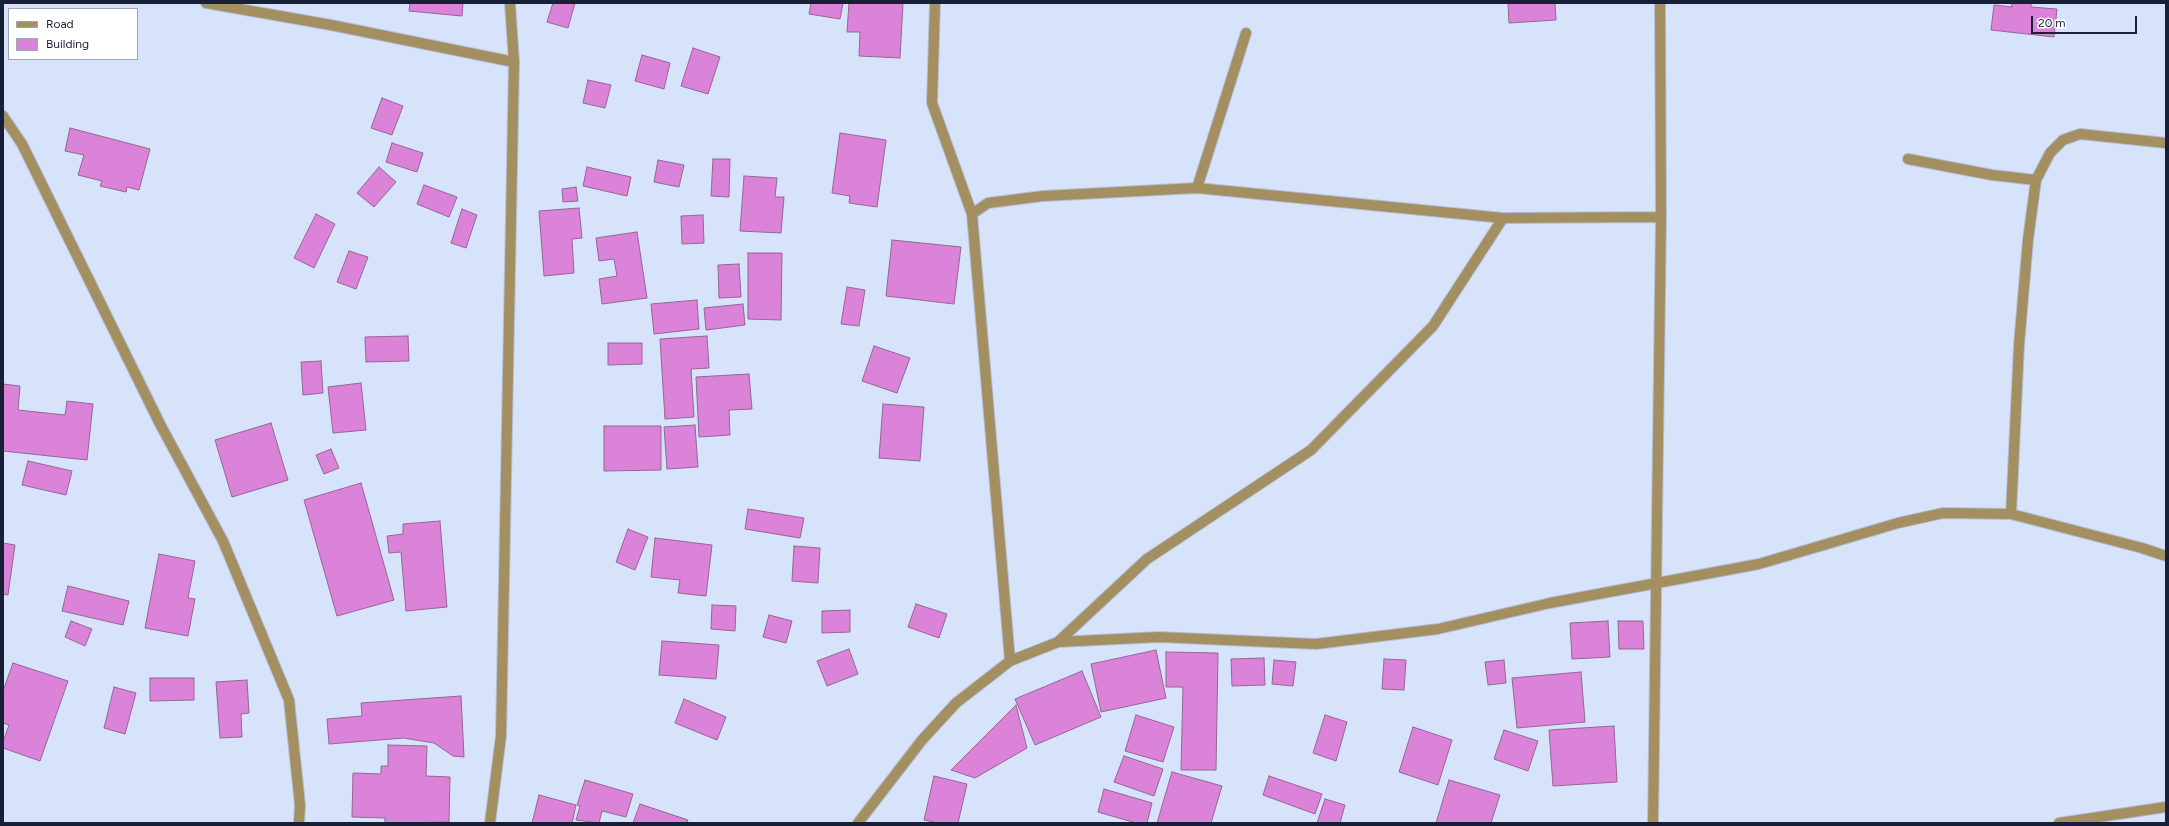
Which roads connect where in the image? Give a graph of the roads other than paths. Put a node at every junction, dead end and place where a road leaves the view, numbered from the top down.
1 (206, 3) edge
2 (510, 3) edge
3 (934, 3) edge
4 (1660, 3) edge
5 (1246, 33) dead end
6 (514, 62) junction
7 (3, 116) edge
8 (2166, 143) edge
9 (1908, 159) dead end
10 (2036, 180) junction
11 (1197, 188) junction
12 (972, 214) junction
13 (1661, 217) junction
14 (1503, 218) junction
15 (2010, 514) junction
16 (2166, 556) edge
17 (1656, 584) junction
18 (1058, 642) junction
19 (1010, 661) junction
20 (2166, 807) edge
21 (299, 823) edge
22 (490, 823) edge
23 (858, 823) edge
24 (1653, 823) edge
25 (2059, 823) edge

1 - 6 street
2 - 6 street
3 - 12 street
4 - 13 street
5 - 11 street
6 - 22 street
7 - 21 street
8 - 10 street
9 - 10 street
10 - 15 street
11 - 12 street
11 - 14 street
12 - 19 street
13 - 14 street
13 - 17 street
14 - 18 street
15 - 16 street
15 - 17 street
17 - 18 street
17 - 24 street
18 - 19 street
19 - 23 street
20 - 25 street

